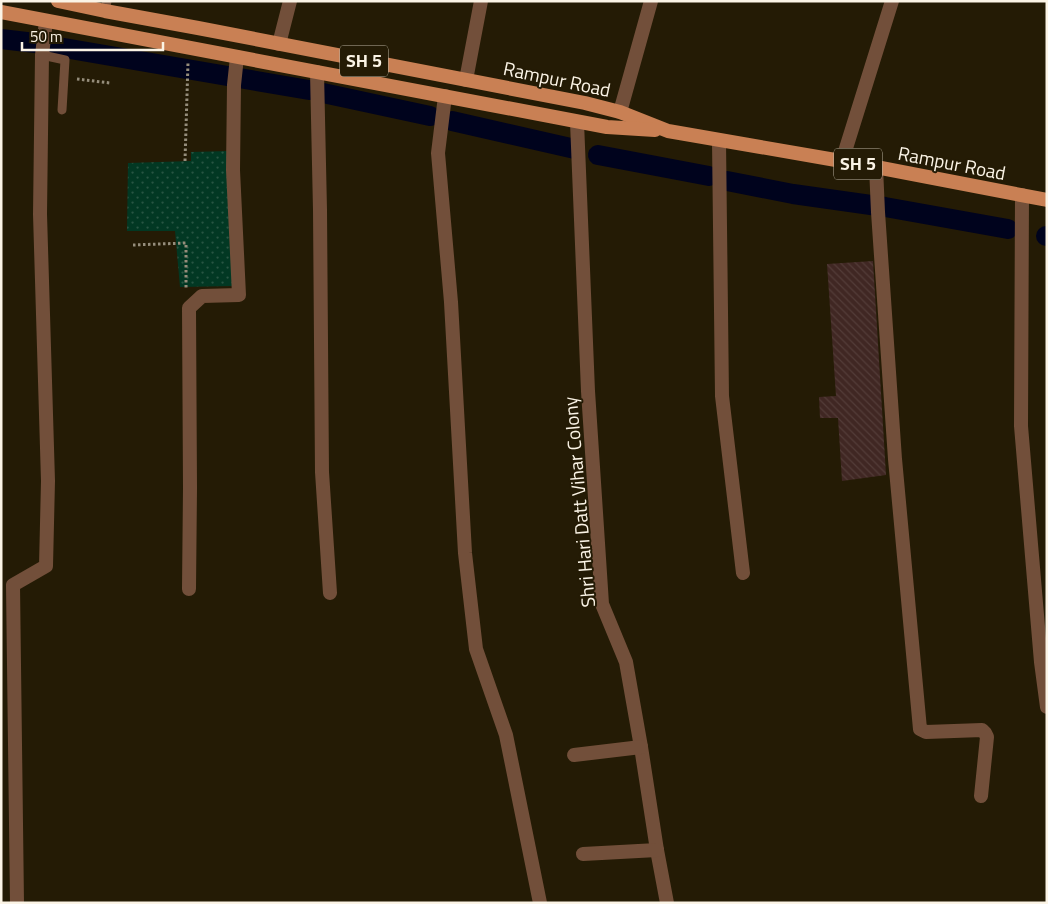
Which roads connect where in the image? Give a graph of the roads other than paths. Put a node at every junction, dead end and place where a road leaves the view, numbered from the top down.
1 (58, 1) edge
2 (290, 1) edge
3 (481, 1) edge
4 (651, 1) edge
5 (892, 1) edge
6 (106, 6) edge
7 (1, 12) edge
8 (46, 21) junction
9 (279, 44) junction
10 (42, 55) junction
11 (236, 62) junction
12 (317, 72) junction
13 (466, 80) junction
14 (445, 96) junction
15 (62, 110) dead end
16 (620, 112) junction
17 (577, 122) junction
18 (668, 131) junction
19 (719, 141) junction
20 (842, 161) junction
21 (876, 167) junction
22 (1022, 195) junction
23 (1047, 200) edge
24 (743, 573) dead end
25 (189, 589) dead end
26 (330, 593) dead end
27 (1047, 707) edge
28 (641, 747) junction
29 (574, 755) dead end
30 (981, 796) dead end
31 (657, 850) junction
32 (583, 854) dead end
33 (17, 903) edge
34 (540, 903) edge
35 (667, 903) edge

1 - 6 main road, Rampur Road / SH 5
2 - 9 street
3 - 13 street
4 - 16 street
5 - 20 street
6 - 9 main road, Rampur Road / SH 5
7 - 8 main road
8 - 10 street
8 - 11 main road
9 - 13 main road, Rampur Road / SH 5
10 - 15 lane
10 - 33 street
11 - 12 main road
11 - 25 street
12 - 14 main road
12 - 26 street
13 - 16 main road, Rampur Road / SH 5
14 - 17 main road
14 - 34 street
16 - 18 main road, Rampur Road / SH 5
17 - 18 main road
17 - 28 street, Shri Hari Datt Vihar Colony
18 - 19 main road, Rampur Road / SH 5
19 - 20 main road, Rampur Road / SH 5
19 - 24 street
20 - 21 main road, Rampur Road / SH 5
21 - 22 main road, Rampur Road / SH 5
21 - 30 street
22 - 23 main road, Rampur Road / SH 5
22 - 27 street
28 - 29 street
28 - 31 street, Shri Hari Datt Vihar Colony
31 - 32 street
31 - 35 street, Shri Hari Datt Vihar Colony

